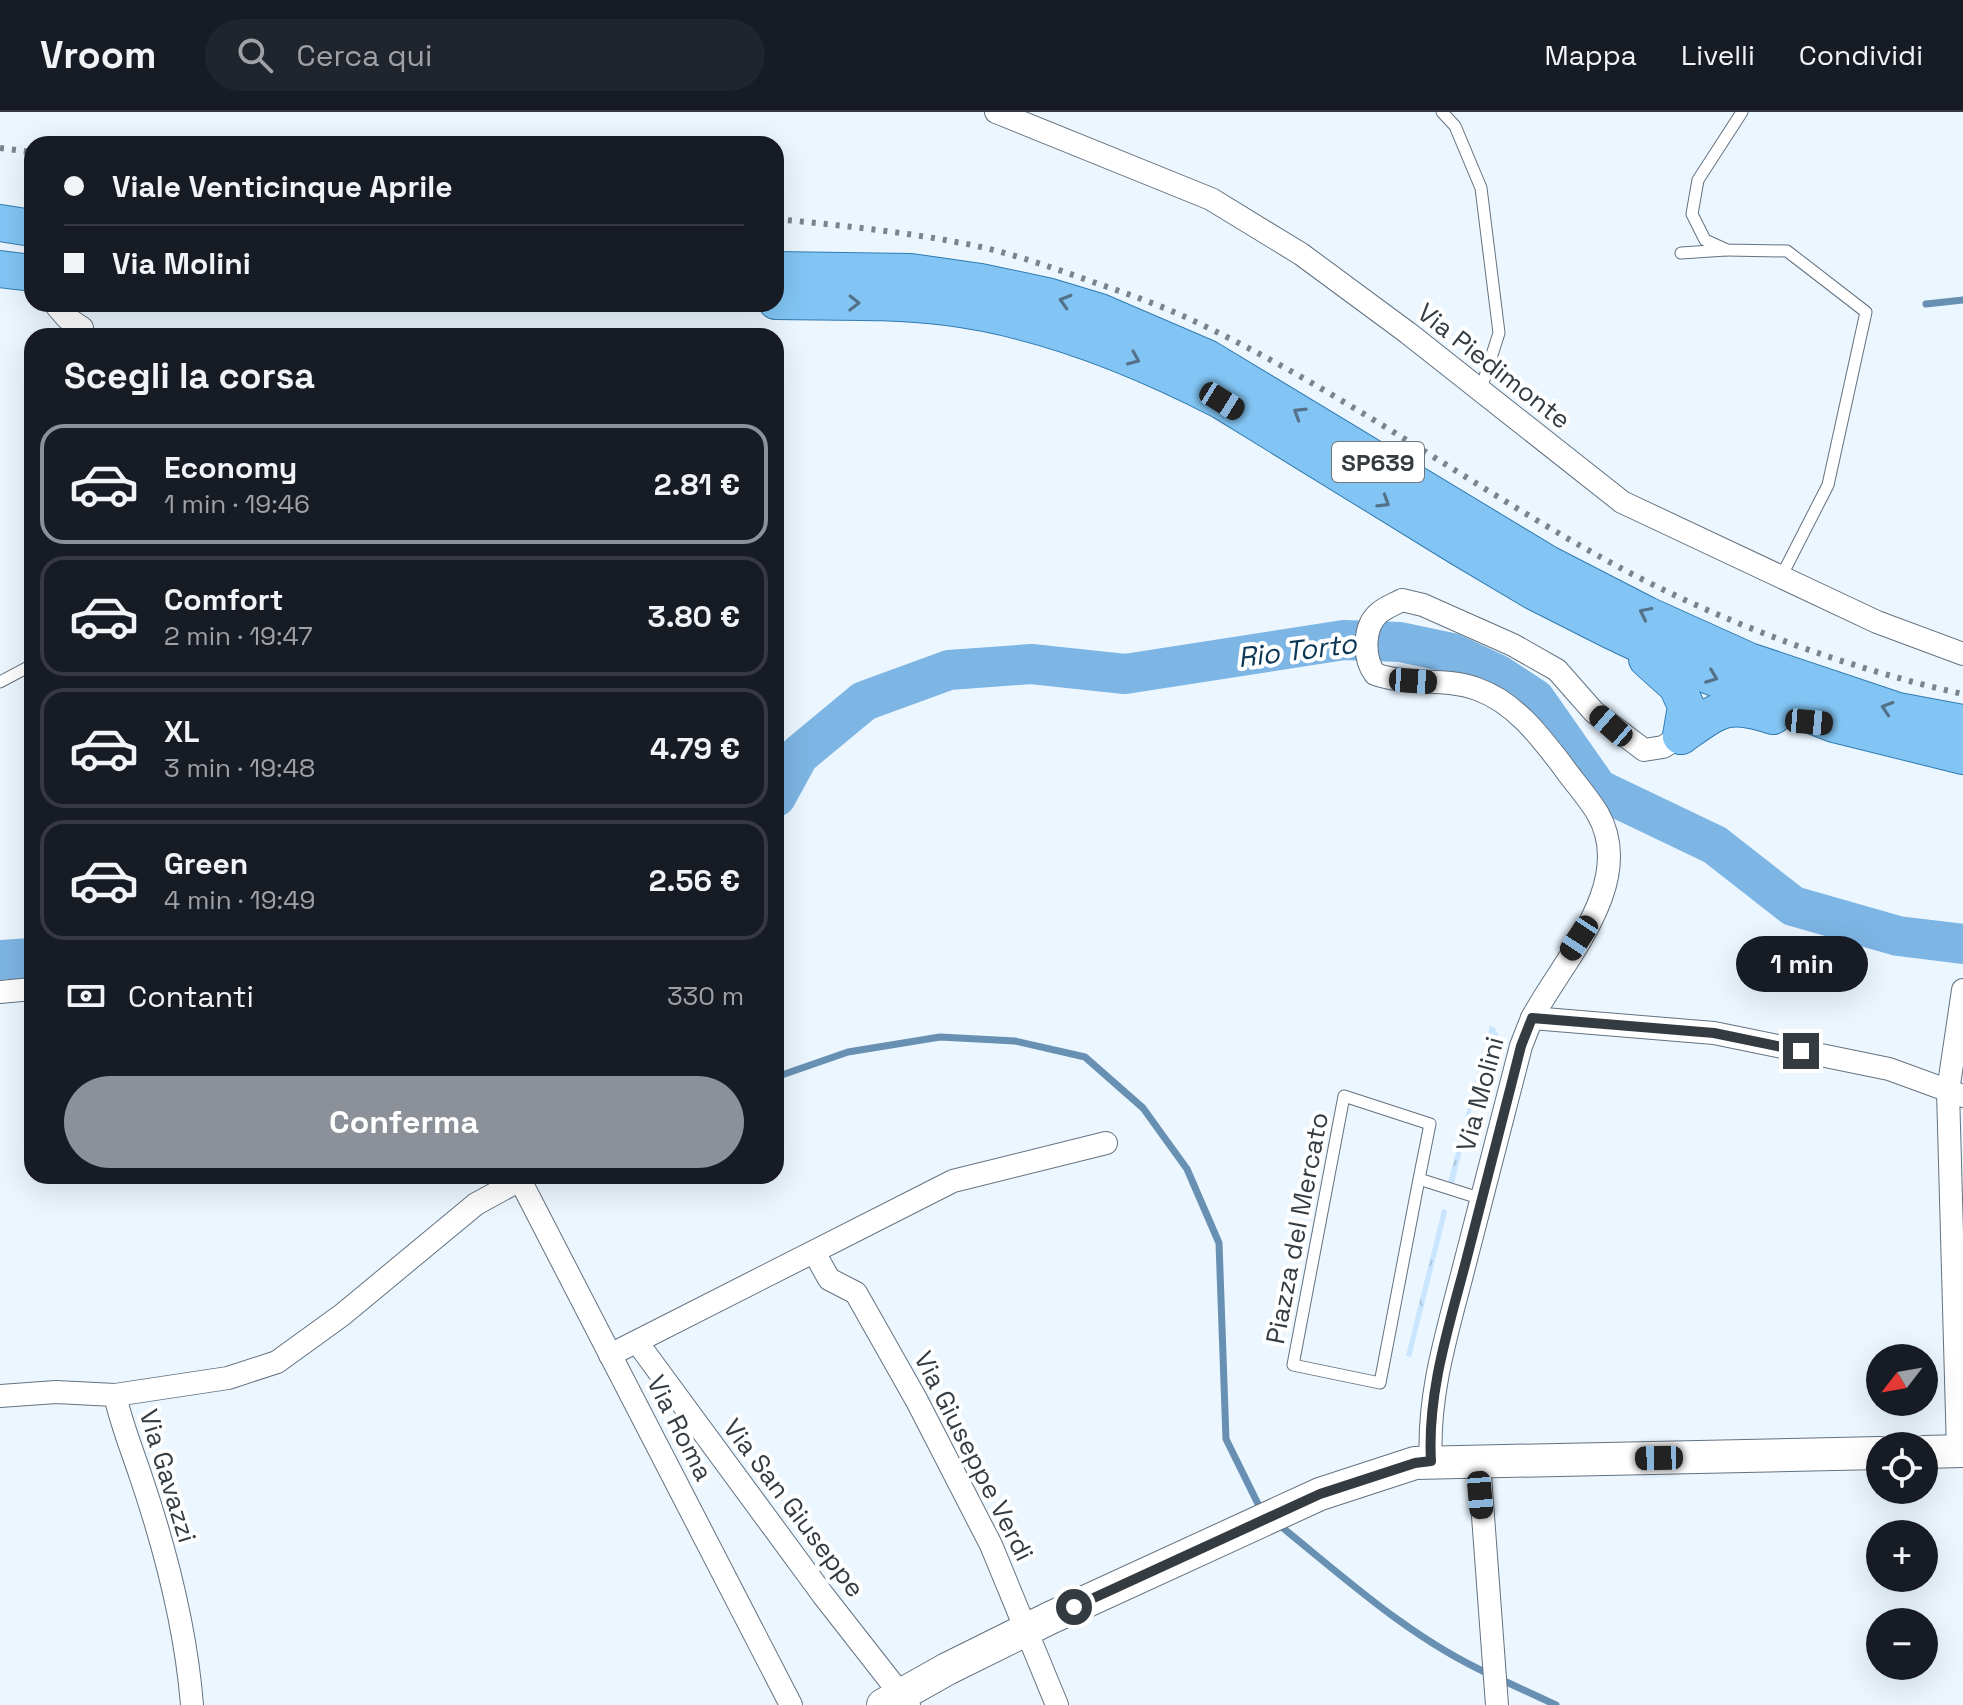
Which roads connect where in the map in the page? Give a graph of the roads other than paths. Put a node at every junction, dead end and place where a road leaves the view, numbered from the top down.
1 (996, 112) edge
2 (1442, 112) edge
3 (1742, 112) edge
4 (0, 223) edge
5 (24, 227) edge
6 (1727, 250) junction
7 (1681, 253) dead end
8 (0, 269) edge
9 (784, 270) edge
10 (24, 272) edge
11 (784, 301) edge
12 (62, 312) edge
13 (79, 328) edge
14 (1480, 392) junction
15 (1781, 577) junction
16 (1608, 629) junction
17 (1963, 654) edge
18 (24, 669) edge
19 (0, 682) edge
20 (1963, 723) edge
21 (1834, 724) junction
22 (1681, 736) junction
23 (1963, 756) edge
24 (24, 990) edge
25 (1963, 990) edge
26 (0, 992) edge
27 (1532, 1018) junction
28 (1956, 1094) edge
29 (1106, 1143) dead end
30 (1419, 1179) junction
31 (509, 1184) edge
32 (522, 1184) edge
33 (1482, 1199) junction
34 (814, 1252) junction
35 (637, 1342) junction
36 (610, 1355) junction
37 (115, 1395) junction
38 (0, 1396) edge
39 (1961, 1451) edge
40 (1938, 1452) edge
41 (1866, 1453) edge
42 (1431, 1461) junction
43 (1479, 1462) junction
44 (1027, 1629) junction
45 (898, 1701) edge
46 (192, 1705) edge
47 (791, 1705) edge
48 (1057, 1705) edge
49 (1497, 1705) edge

1 - 14 street, Via Piedimonte
2 - 14 lane
3 - 6 lane
4 - 5 main road
6 - 7 lane
6 - 15 lane
8 - 10 main road
20 -> 9 main road, SP639
11 -> 16 main road, SP639
12 - 13 street
14 - 15 street, Via Piedimonte
15 - 17 street, Via Piedimonte
16 -> 21 main road, SP639
16 - 22 main road
18 - 19 lane
21 - 22 main road
21 - 23 main road, SP639
22 - 27 street
24 - 26 street
25 - 28 street
27 - 28 street, Via Molini
27 - 33 street, Via Molini
28 - 39 street
29 - 34 street
30 - 30 lane, Piazza del Mercato
30 - 33 lane
31 - 37 street, Via Gavazzi
32 - 36 street, Via Roma
33 - 42 street, Via Molini
34 - 35 street
34 - 44 street, Via Giuseppe Verdi
35 - 36 street
35 - 45 street, Via San Giuseppe
36 - 47 street, Via Roma
37 - 38 street
37 - 46 street, Via Gavazzi
39 - 40 main road
41 - 43 main road
42 - 43 main road
42 - 44 main road
43 - 49 street
44 - 45 main road
44 - 48 street, Via Giuseppe Verdi

